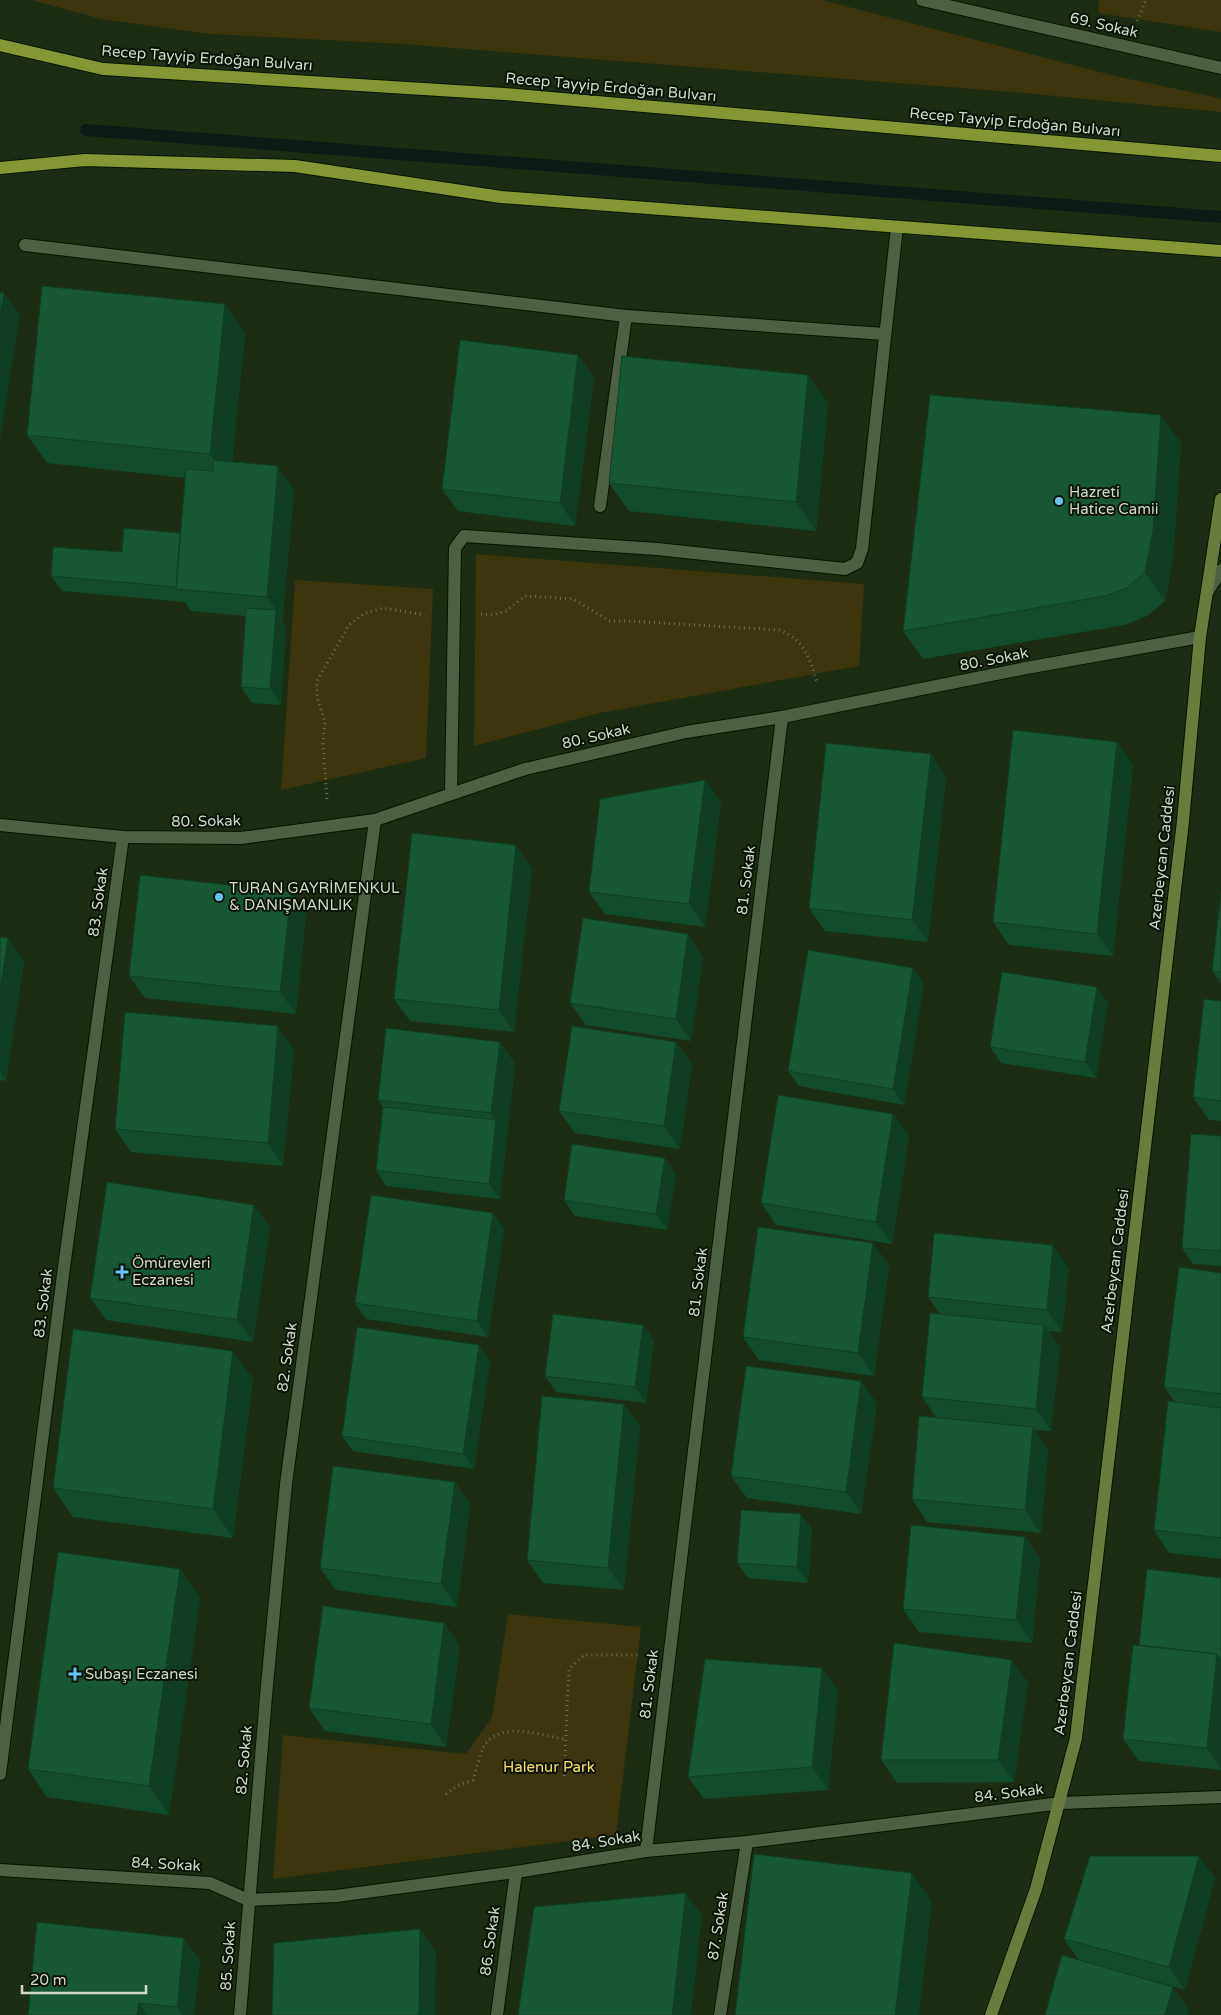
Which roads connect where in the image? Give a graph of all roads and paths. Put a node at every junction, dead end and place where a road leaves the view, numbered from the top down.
1 (922, 0) edge
2 (0, 45) edge
3 (1221, 68) edge
4 (1221, 156) edge
5 (0, 168) edge
6 (897, 227) junction
7 (25, 245) dead end
8 (1221, 251) edge
9 (626, 316) junction
10 (885, 334) junction
11 (1221, 499) edge
12 (600, 506) dead end
13 (1221, 570) edge
14 (1208, 591) junction
15 (454, 613) junction
16 (1200, 637) junction
17 (825, 709) junction
18 (782, 718) junction
19 (451, 794) junction
20 (374, 820) junction
21 (0, 825) edge
22 (331, 825) junction
23 (123, 837) junction
24 (669, 1657) junction
25 (565, 1739) junction
26 (0, 1774) edge
27 (564, 1776) dead end
28 (446, 1794) dead end
29 (1221, 1798) edge
30 (1061, 1803) junction
31 (747, 1842) junction
32 (646, 1850) junction
33 (0, 1870) edge
34 (516, 1872) junction
35 (248, 1900) junction
36 (240, 2015) edge
37 (497, 2015) edge
38 (720, 2015) edge
39 (991, 2015) edge

1 - 3 street, 69. Sokak
2 - 4 main road, Recep Tayyip Erdoğan Bulvarı
5 - 6 main road
6 - 8 main road
6 - 10 street
7 - 9 street
9 - 10 street
9 - 12 street
10 - 15 street
11 - 14 main road, Azerbeycan Caddesi
13 - 14 street
14 - 16 main road, Azerbeycan Caddesi
15 - 17 path
15 - 19 street
15 - 22 path
16 - 17 street, 80. Sokak
16 - 30 main road, Azerbeycan Caddesi
17 - 18 street, 80. Sokak
18 - 19 street, 80. Sokak
18 - 24 street, 81. Sokak
19 - 20 street, 80. Sokak
20 - 22 street, 80. Sokak
20 - 35 street, 82. Sokak
21 - 23 street, 80. Sokak
22 - 23 street, 80. Sokak
23 - 26 street, 83. Sokak
24 - 25 path
24 - 32 street, 81. Sokak
25 - 27 path
25 - 28 path
29 - 30 street, 84. Sokak
30 - 31 street, 84. Sokak
30 - 39 main road, Azerbeycan Caddesi
31 - 32 street, 84. Sokak
31 - 38 street, 87. Sokak
32 - 34 street, 84. Sokak
33 - 35 street, 84. Sokak
34 - 35 street, 84. Sokak
34 - 37 street, 86. Sokak
35 - 36 street, 85. Sokak

